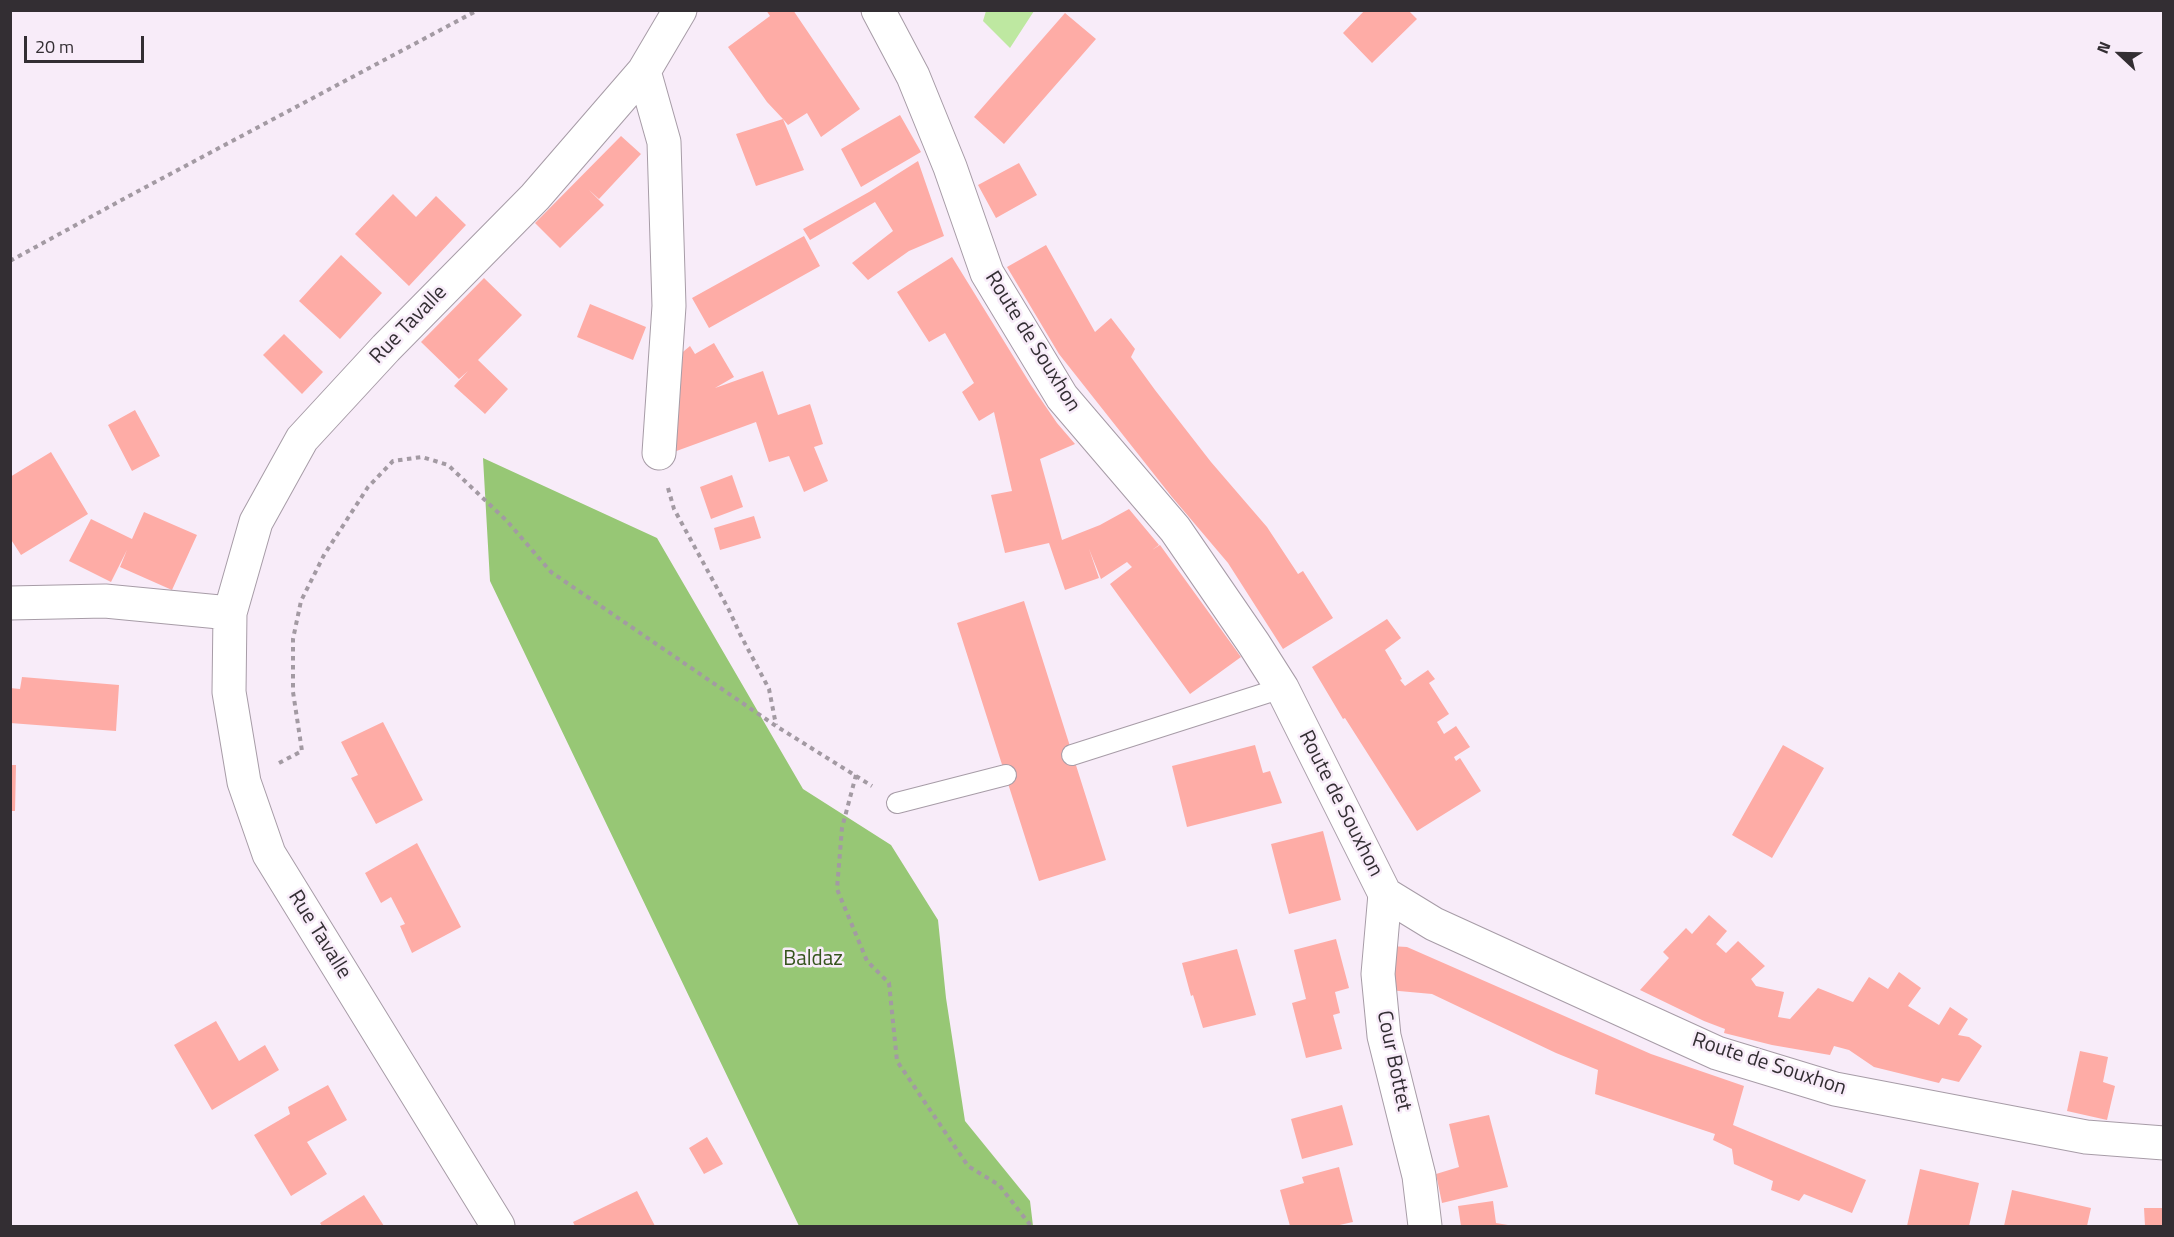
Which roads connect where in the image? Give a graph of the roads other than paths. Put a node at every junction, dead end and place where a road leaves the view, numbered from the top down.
1 (680, 10) edge
2 (878, 10) edge
3 (644, 71) junction
4 (659, 453) road end
5 (10, 603) edge
6 (230, 613) junction
7 (1282, 688) junction
8 (1072, 754) dead end
9 (1006, 775) dead end
10 (897, 802) dead end
11 (1385, 894) junction
12 (2163, 1143) edge
13 (498, 1227) edge
14 (1425, 1227) edge

1 - 3 street, Rue Tavalle
2 - 7 street, Route de Souxhon
3 - 4 street
3 - 6 street, Rue Tavalle
5 - 6 street
6 - 13 street, Rue Tavalle
7 - 8 lane
7 - 11 street, Route de Souxhon
9 - 10 lane
11 - 12 street, Route de Souxhon
11 - 14 street, Cour Bottet

